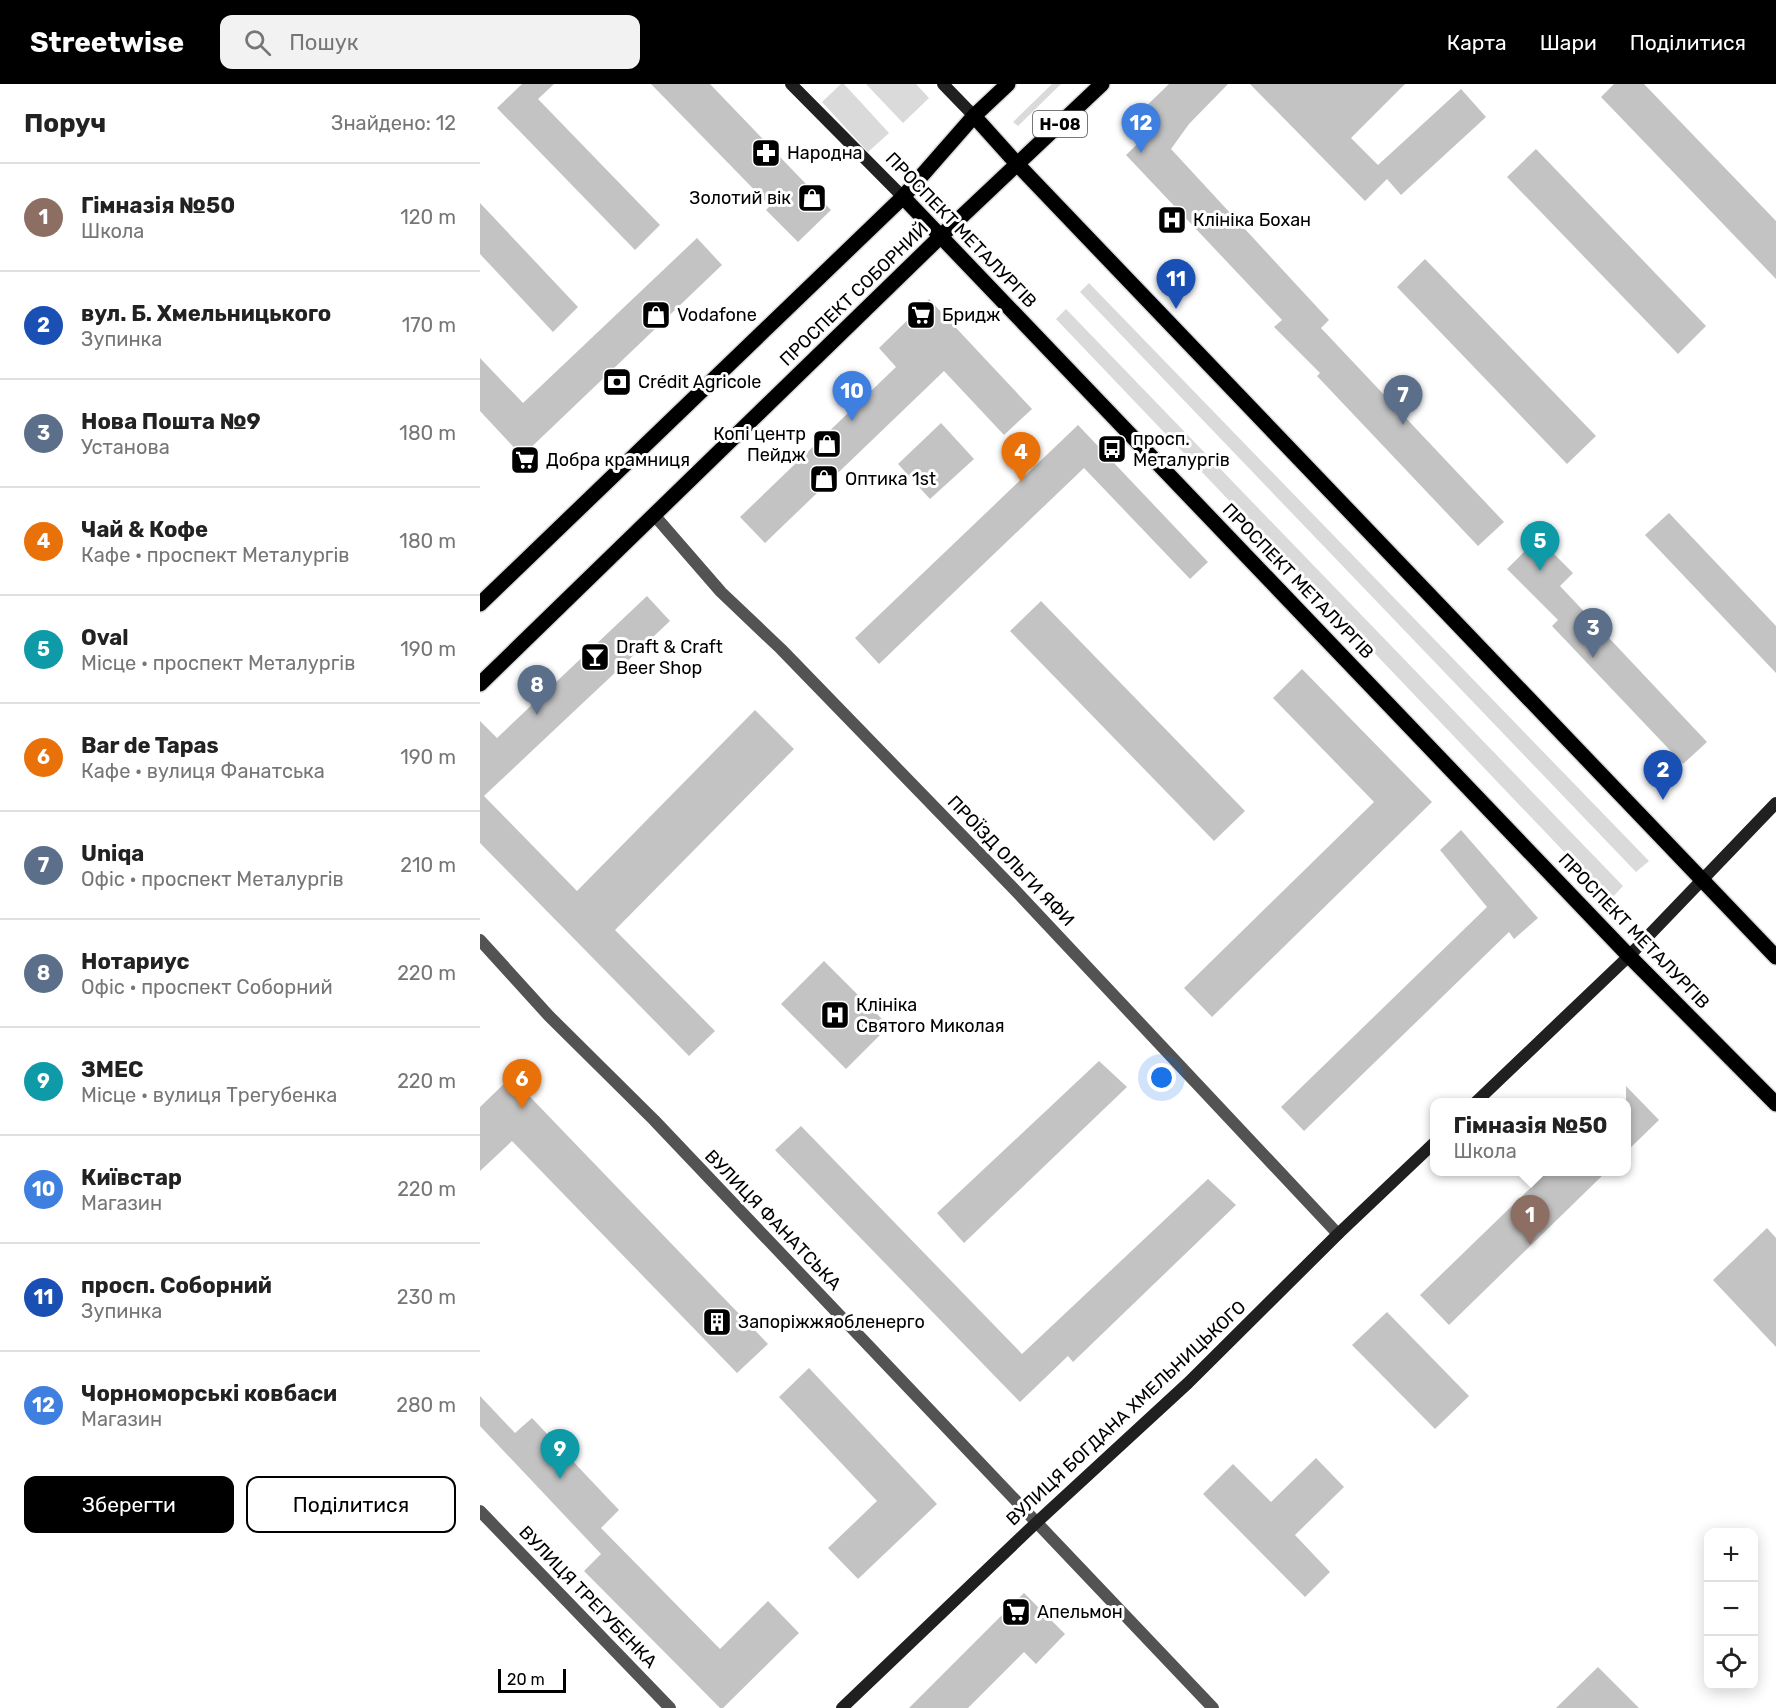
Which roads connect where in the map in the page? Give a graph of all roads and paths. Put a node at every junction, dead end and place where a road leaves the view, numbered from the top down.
1 (791, 84) edge
2 (943, 84) edge
3 (1008, 84) edge
4 (1102, 84) edge
5 (974, 116) junction
6 (1018, 165) junction
7 (903, 197) junction
8 (941, 236) junction
9 (655, 516) junction
10 (480, 604) edge
11 (480, 684) edge
12 (1776, 803) edge
13 (1702, 880) junction
14 (480, 940) edge
15 (1629, 956) junction
16 (1776, 957) edge
17 (1480, 1098) edge
18 (1776, 1104) edge
19 (1430, 1147) edge
20 (1338, 1234) junction
21 (480, 1511) edge
22 (1037, 1522) junction
23 (670, 1708) edge
24 (842, 1708) edge
25 (1213, 1708) edge

1 - 7 main road, ПРОСПЕКТ МЕТАЛУРГІВ
2 - 5 main road
3 - 5 main road, ПРОСПЕКТ СОБОРНИЙ
4 - 6 main road, ПРОСПЕКТ СОБОРНИЙ / Н-08
5 - 6 main road
5 - 7 main road, ПРОСПЕКТ СОБОРНИЙ
6 - 8 main road, ПРОСПЕКТ СОБОРНИЙ / Н-08
6 - 13 main road
7 - 8 main road, ПРОСПЕКТ МЕТАЛУРГІВ
7 - 10 main road, ПРОСПЕКТ СОБОРНИЙ
8 - 9 main road, ПРОСПЕКТ СОБОРНИЙ / Н-08
8 - 15 main road, ПРОСПЕКТ МЕТАЛУРГІВ
9 - 11 main road, ПРОСПЕКТ СОБОРНИЙ / Н-08
9 - 20 street, ПРОЇЗД ОЛЬГИ ЯФИ
12 - 13 main road
13 - 15 main road
13 - 16 main road
14 - 22 street, ВУЛИЦЯ ФАНАТСЬКА
15 - 17 main road
15 - 18 main road, ПРОСПЕКТ МЕТАЛУРГІВ
19 - 20 main road, ВУЛИЦЯ БОГДАНА ХМЕЛЬНИЦЬКОГО
20 - 22 main road, ВУЛИЦЯ БОГДАНА ХМЕЛЬНИЦЬКОГО
21 - 23 street, ВУЛИЦЯ ТРЕГУБЕНКА
22 - 24 main road, ВУЛИЦЯ БОГДАНА ХМЕЛЬНИЦЬКОГО
22 - 25 street, ВУЛИЦЯ ФАНАТСЬКА

